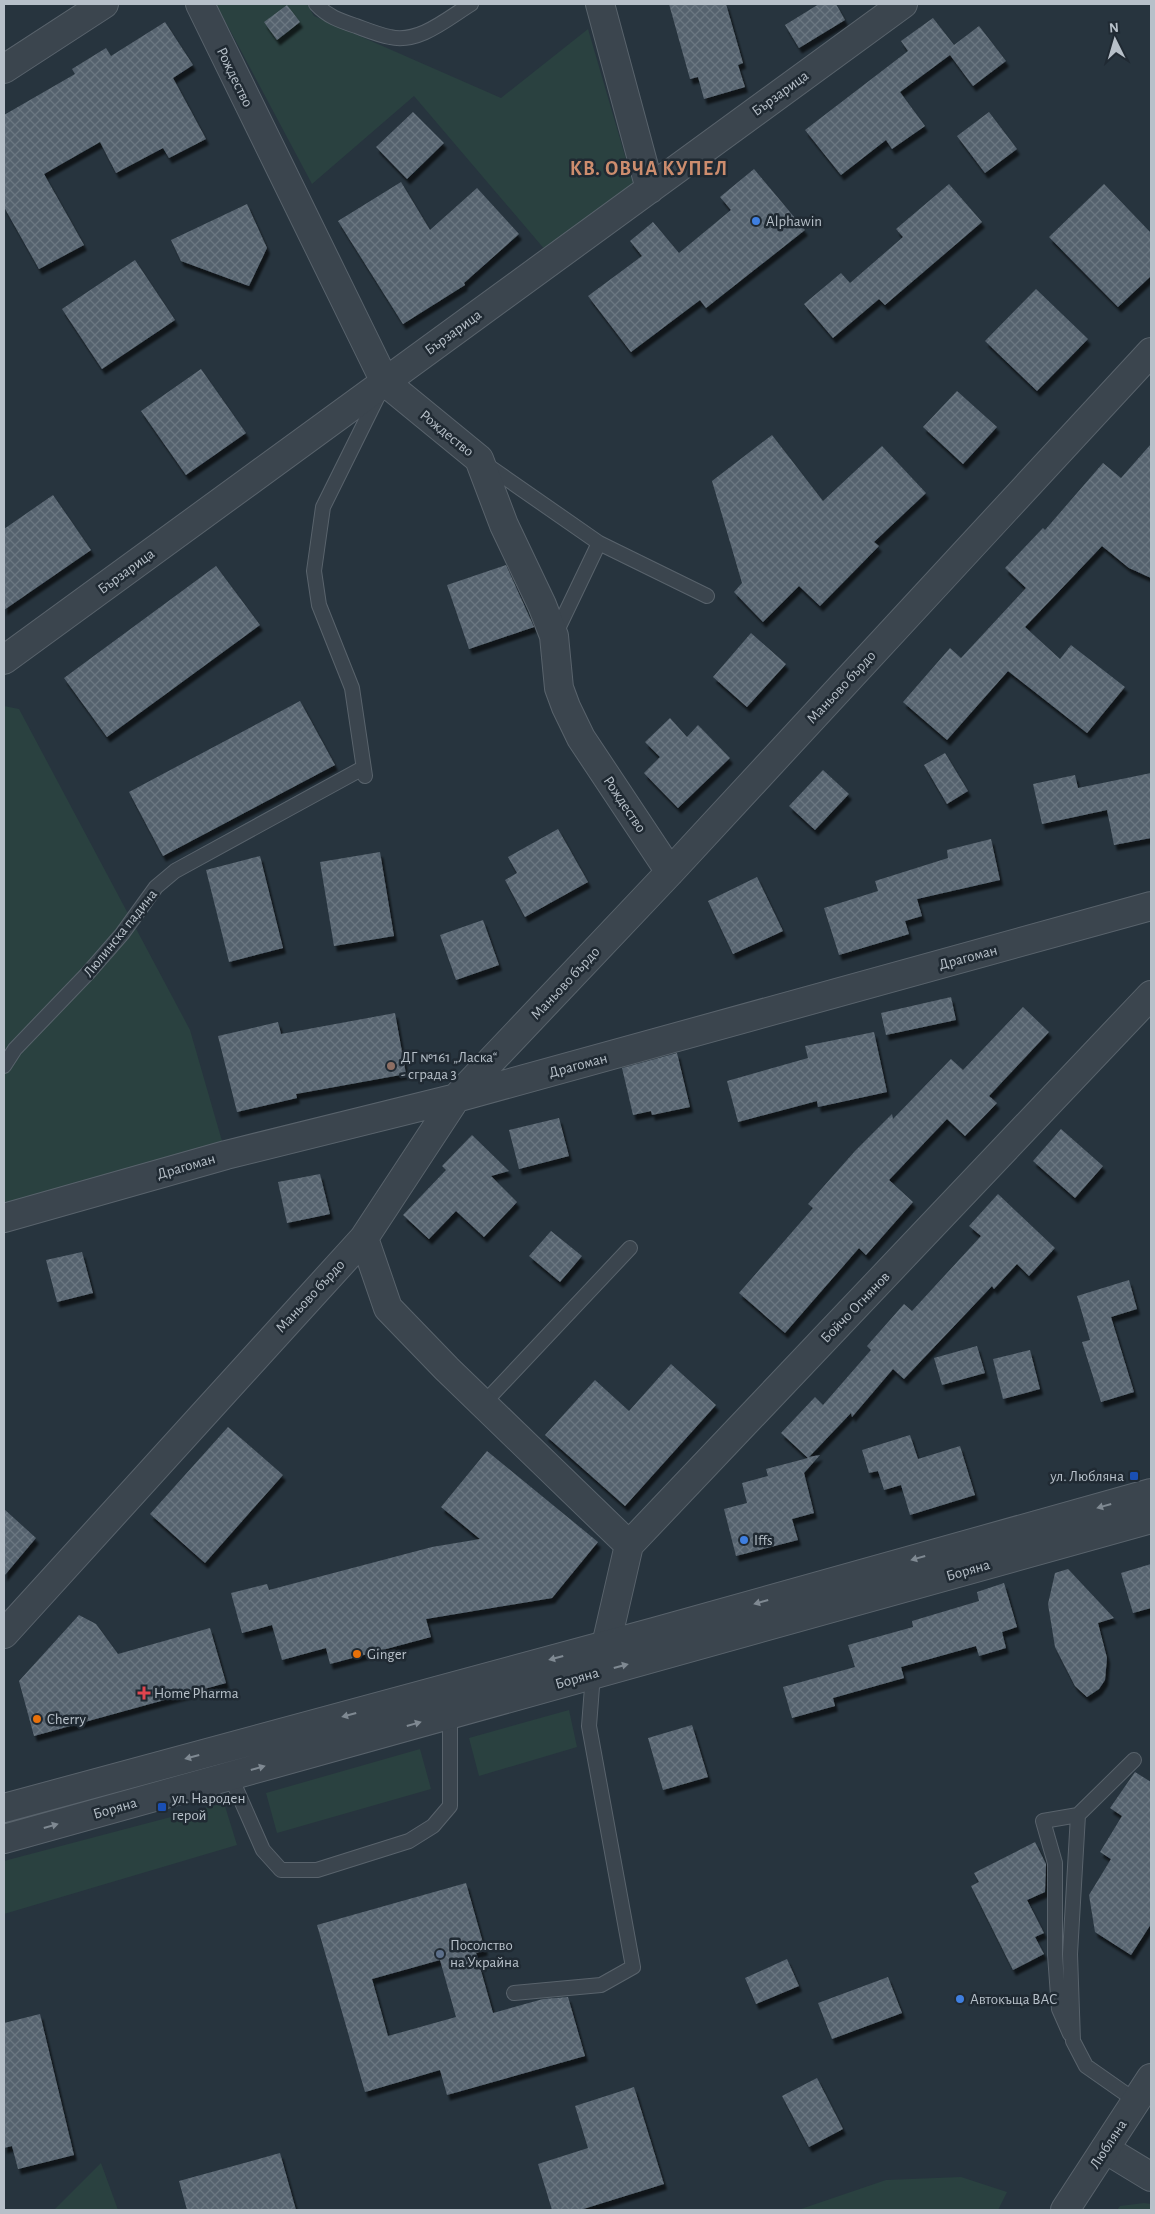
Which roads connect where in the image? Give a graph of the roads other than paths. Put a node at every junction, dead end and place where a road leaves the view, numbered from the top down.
1 (104, 4) edge
2 (200, 4) edge
3 (316, 4) edge
4 (471, 4) edge
5 (600, 4) edge
6 (902, 4) edge
7 (4, 69) edge
8 (650, 189) junction
9 (1151, 352) edge
10 (385, 382) junction
11 (480, 459) junction
12 (599, 543) junction
13 (707, 596) dead end
14 (554, 636) junction
15 (4, 660) edge
16 (670, 872) junction
17 (1151, 906) edge
18 (1151, 994) edge
19 (4, 1066) edge
20 (456, 1098) junction
21 (4, 1218) edge
22 (364, 1238) junction
23 (630, 1248) dead end
24 (483, 1404) junction
25 (1151, 1493) edge
26 (1151, 1518) edge
27 (629, 1545) junction
28 (4, 1634) edge
29 (606, 1645) junction
30 (593, 1674) junction
31 (450, 1714) junction
32 (1134, 1760) dead end
33 (230, 1775) junction
34 (4, 1808) edge
35 (1078, 1815) junction
36 (4, 1839) edge
37 (514, 1993) dead end
38 (1073, 2041) junction
39 (1151, 2078) edge
40 (1136, 2101) junction
41 (1105, 2149) junction
42 (1151, 2177) edge
43 (1065, 2210) edge

1 - 7 street
2 - 10 street, Рождество
3 - 4 lane
5 - 8 street
6 - 8 street, Бързарица
8 - 10 street, Бързарица
9 - 16 street, Маньово бърдо
10 - 11 street, Рождество
10 - 15 street, Бързарица
10 - 19 lane, Люлинска падина
11 - 12 lane
11 - 14 street, Рождество
12 - 13 lane
12 - 14 lane
14 - 16 street, Рождество
16 - 20 street, Маньово бърдо
17 - 20 street, Драгоман
18 - 27 street, Бойчо Огнянов
20 - 21 street, Драгоман
20 - 22 street, Маньово бърдо
22 - 24 street
22 - 28 street, Маньово бърдо
23 - 24 lane
24 - 27 street
25 -> 29 street, Боряна
30 -> 26 street, Боряна
27 - 29 street
29 -> 34 street, Боряна
30 - 31 street, Боряна
30 - 37 lane
33 -> 31 street, Боряна
31 - 33 lane
32 - 35 lane
36 -> 33 street, Боряна
35 - 38 lane
35 - 38 lane
38 - 40 lane
39 - 40 street, Любляна
40 - 41 street, Любляна
41 - 42 street
41 - 43 street, Любляна

